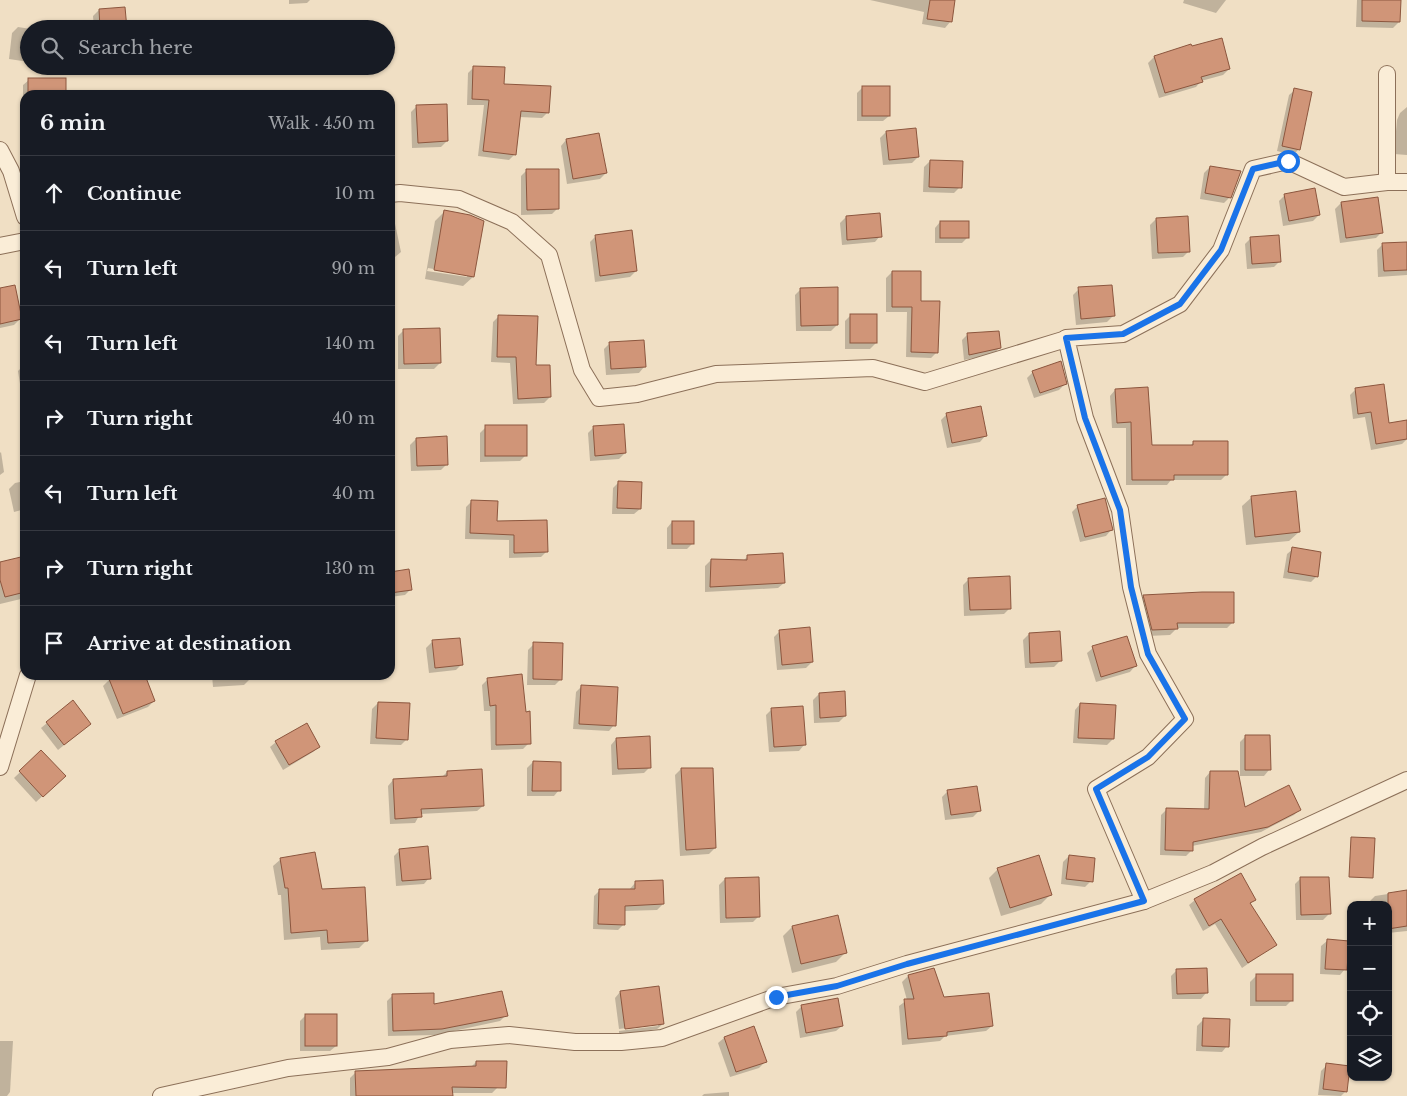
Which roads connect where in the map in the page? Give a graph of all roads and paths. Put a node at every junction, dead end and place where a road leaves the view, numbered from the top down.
1 (1387, 74) dead end
2 (0, 150) edge
3 (1387, 182) junction
4 (1407, 182) edge
5 (395, 194) edge
6 (20, 201) edge
7 (20, 242) edge
8 (0, 246) edge
9 (1066, 339) junction
10 (26, 680) edge
11 (0, 767) edge
12 (1407, 780) edge
13 (1144, 901) junction
14 (161, 1096) edge

1 - 3 street
2 - 6 street
3 - 4 street
3 - 9 street
5 - 9 street
7 - 8 street
9 - 13 street
10 - 11 street
12 - 13 street
13 - 14 street

